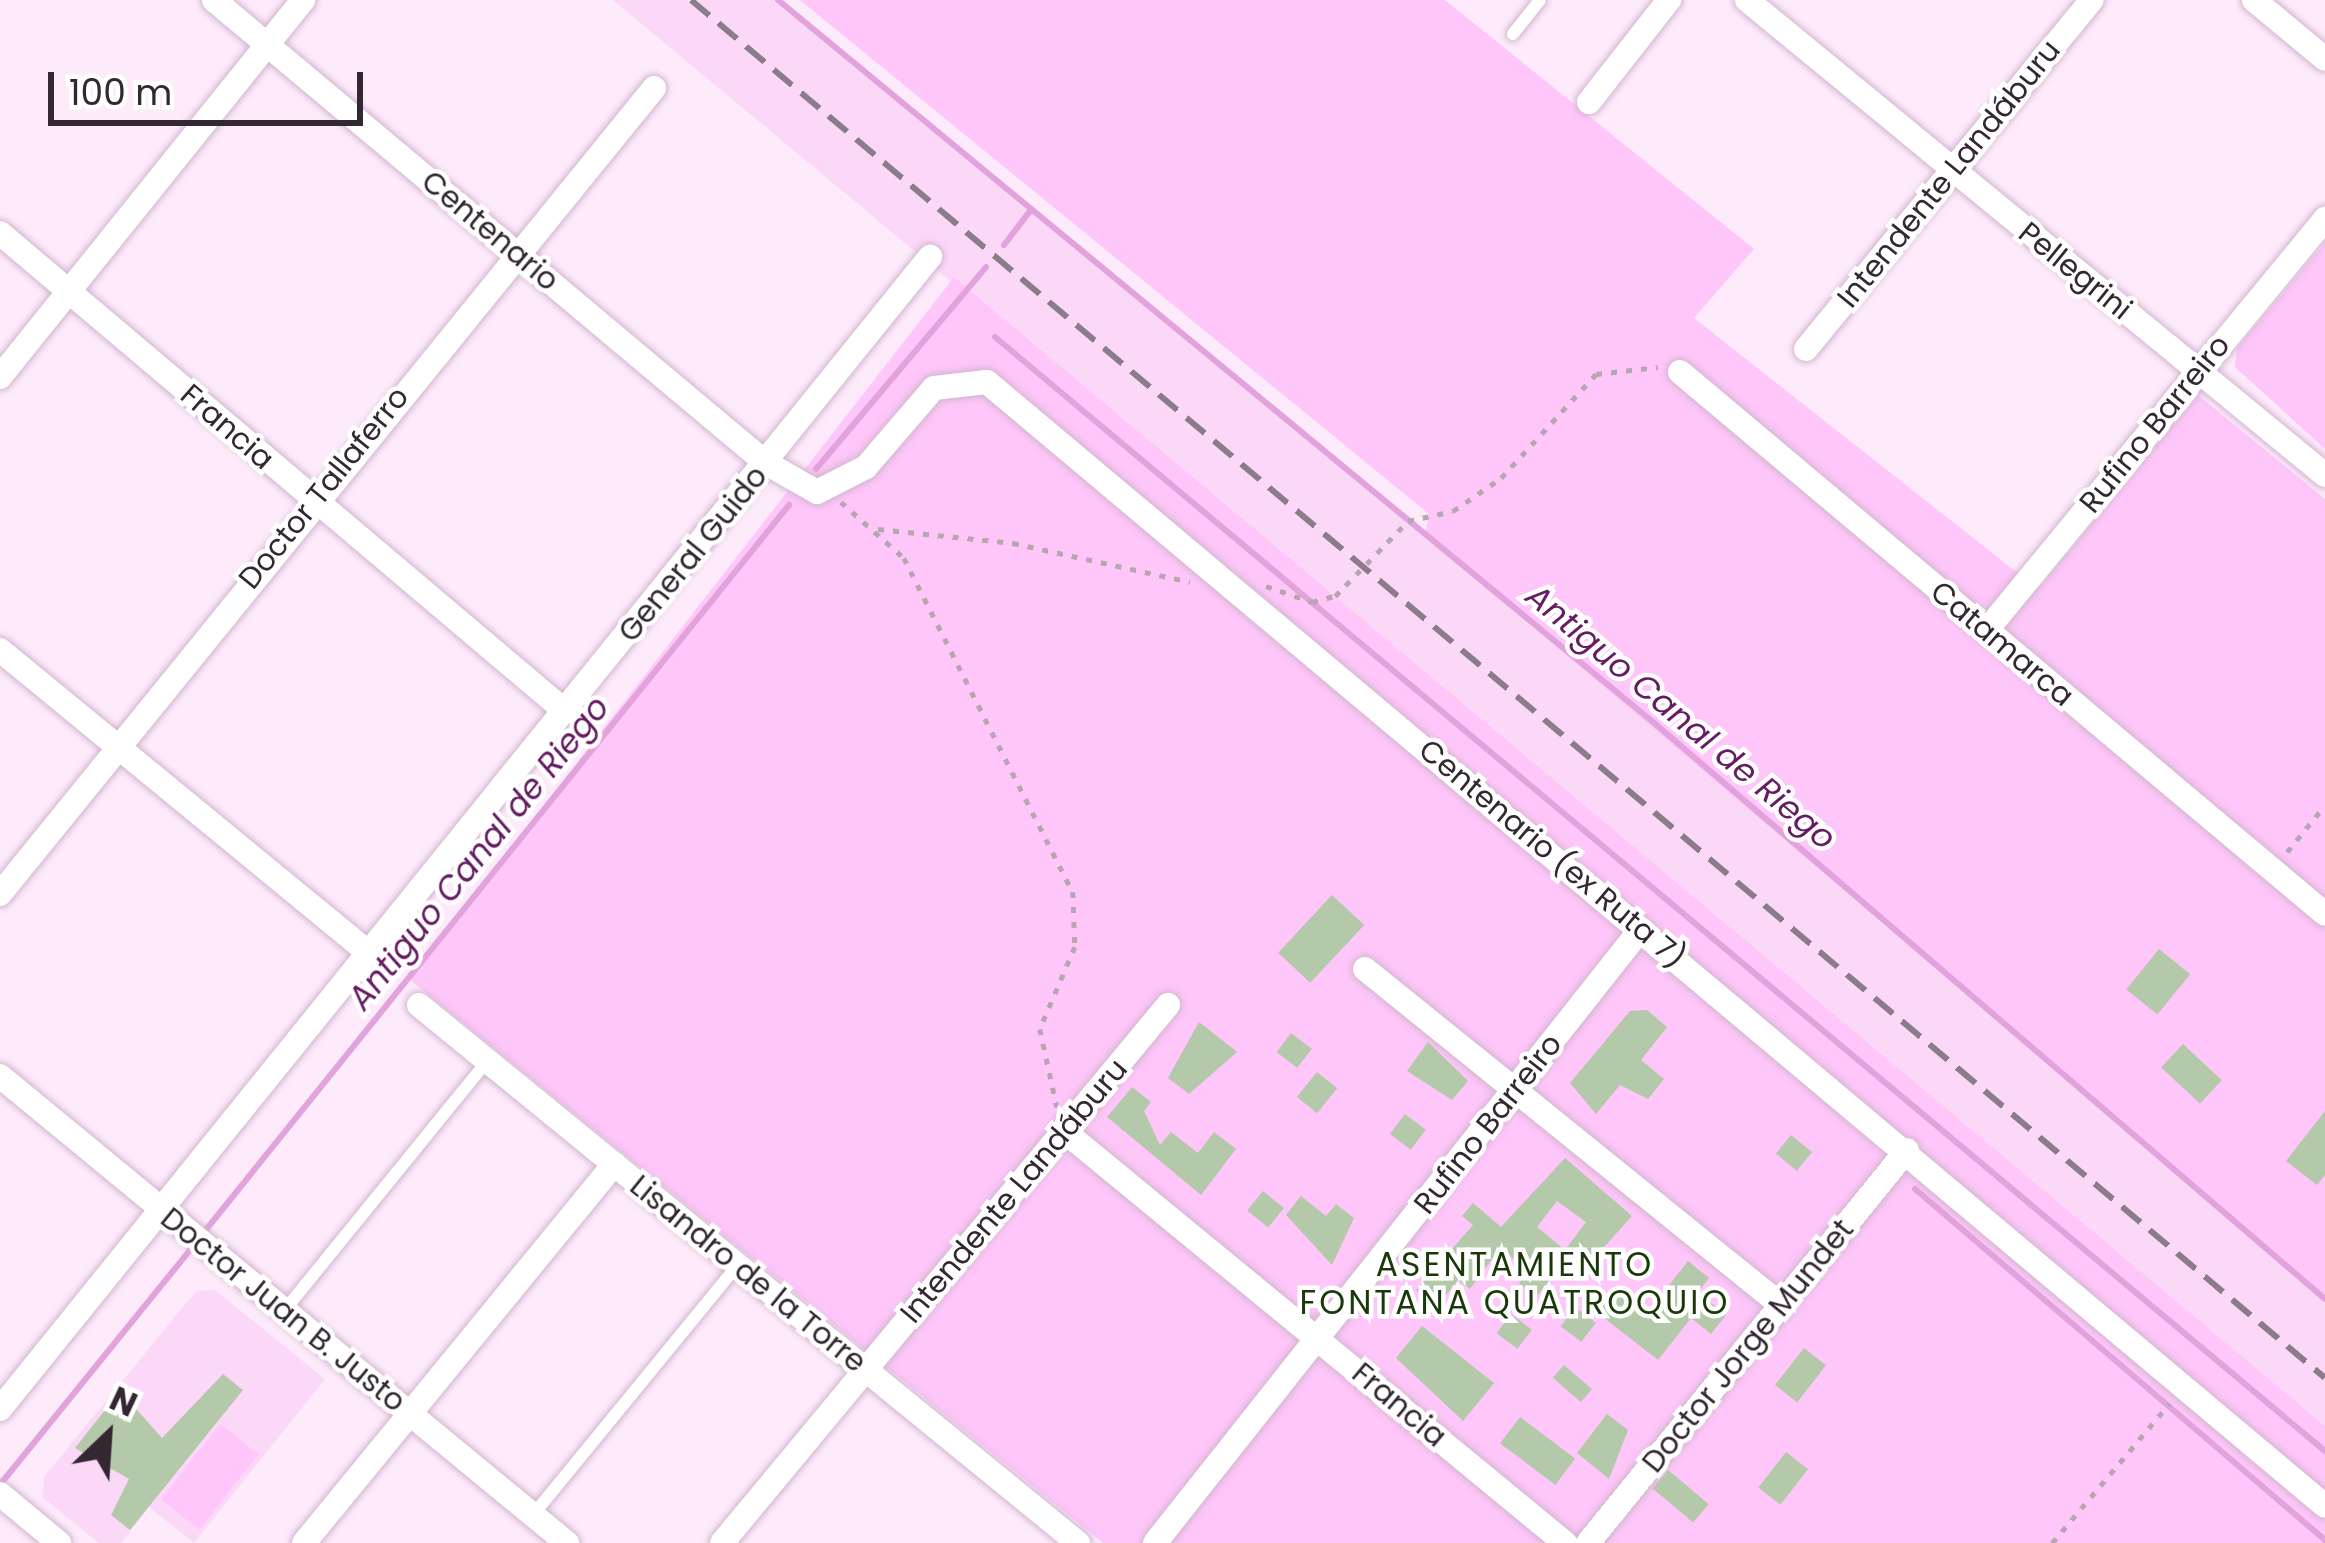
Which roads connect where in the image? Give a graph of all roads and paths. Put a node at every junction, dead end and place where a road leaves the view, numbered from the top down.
1 (214, 0) edge
2 (303, 0) edge
3 (1540, 0) edge
4 (1670, 0) edge
5 (1747, 0) edge
6 (2092, 0) edge
7 (2254, 0) edge
8 (1513, 34) dead end
9 (268, 44) junction
10 (2325, 59) edge
11 (654, 88) dead end
12 (1588, 102) dead end
13 (1952, 170) junction
14 (2325, 219) edge
15 (0, 233) edge
16 (514, 251) junction
17 (930, 257) dead end
18 (69, 291) junction
19 (1806, 349) dead end
20 (1680, 372) joint
21 (2198, 372) junction
22 (0, 377) edge
23 (766, 463) junction
24 (2325, 475) edge
25 (826, 491) junction
26 (314, 501) junction
27 (878, 529) junction
28 (1224, 580) junction
29 (1986, 631) junction
30 (0, 650) edge
31 (566, 712) junction
32 (117, 747) junction
33 (2325, 806) edge
34 (2272, 870) junction
35 (0, 894) edge
36 (2325, 914) edge
37 (1641, 929) junction
38 (367, 951) junction
39 (1365, 969) dead end
40 (419, 1005) dead end
41 (1168, 1005) dead end
42 (487, 1060) junction
43 (0, 1076) edge
44 (1516, 1089) junction
45 (1064, 1131) junction
46 (1907, 1150) junction
47 (614, 1163) junction
48 (161, 1209) junction
49 (737, 1265) junction
50 (1780, 1306) junction
51 (284, 1311) junction
52 (1319, 1339) junction
53 (866, 1370) junction
54 (2184, 1386) junction
55 (0, 1409) edge
56 (410, 1414) junction
57 (0, 1494) edge
58 (2325, 1506) edge
59 (533, 1515) junction
60 (309, 1541) edge
61 (59, 1543) edge
62 (567, 1543) edge
63 (722, 1543) edge
64 (1078, 1543) edge
65 (1155, 1543) edge
66 (1565, 1543) edge
67 (1588, 1543) edge
68 (2052, 1543) edge

1 - 9 street, Centenario
2 - 9 street
3 - 8 lane
4 - 12 street
5 - 13 street, Pellegrini
6 - 13 street, Intendente Landáburu
7 - 10 street
9 - 16 street, Centenario
9 - 18 street
11 - 16 street, Doctor Tallaferro
13 - 19 street, Intendente Landáburu
13 - 21 street, Pellegrini
14 - 21 street, Rufino Barreiro
15 - 18 street, Francia
16 - 23 street, Centenario
16 - 26 street, Doctor Tallaferro
17 - 23 street, General Guido
18 - 22 street
18 - 26 street, Francia
20 - 28 path
20 - 29 street, Catamarca
21 - 24 street, Pellegrini
21 - 29 street, Rufino Barreiro
23 - 25 street
23 - 31 street, General Guido
25 - 27 path
25 - 28 street, Centenario (ex Ruta 7)
26 - 31 street, Francia
26 - 32 street, Doctor Tallaferro
27 - 28 path
27 - 45 path
28 - 37 street, Centenario (ex Ruta 7)
29 - 34 street, Catamarca
30 - 32 street
31 - 38 street, General Guido
32 - 35 street, Doctor Tallaferro
32 - 38 street
33 - 34 path
34 - 36 street, Catamarca
37 - 44 street, Rufino Barreiro
37 - 46 street, Centenario (ex Ruta 7)
38 - 48 street, General Guido
39 - 44 street
40 - 42 street, Lisandro de la Torre
41 - 45 street, Intendente Landáburu
42 - 47 street, Lisandro de la Torre
42 - 51 lane
43 - 48 street, Doctor Juan B. Justo
44 - 50 street
44 - 52 street, Rufino Barreiro
45 - 52 street, Francia
45 - 53 street, Intendente Landáburu
46 - 50 street, Doctor Jorge Mundet
46 - 54 street, Centenario (ex Ruta 7)
47 - 49 street, Lisandro de la Torre
47 - 56 street
48 - 51 street, Doctor Juan B. Justo
48 - 55 street, General Guido
49 - 53 street, Lisandro de la Torre
49 - 59 lane
50 - 67 street, Doctor Jorge Mundet
51 - 56 street, Doctor Juan B. Justo
52 - 65 street, Rufino Barreiro
52 - 66 street, Francia
53 - 63 street, Intendente Landáburu
53 - 64 street, Lisandro de la Torre
54 - 58 street, Centenario (ex Ruta 7)
54 - 68 path
56 - 59 street, Doctor Juan B. Justo
56 - 60 street
57 - 61 street
59 - 62 street, Doctor Juan B. Justo

